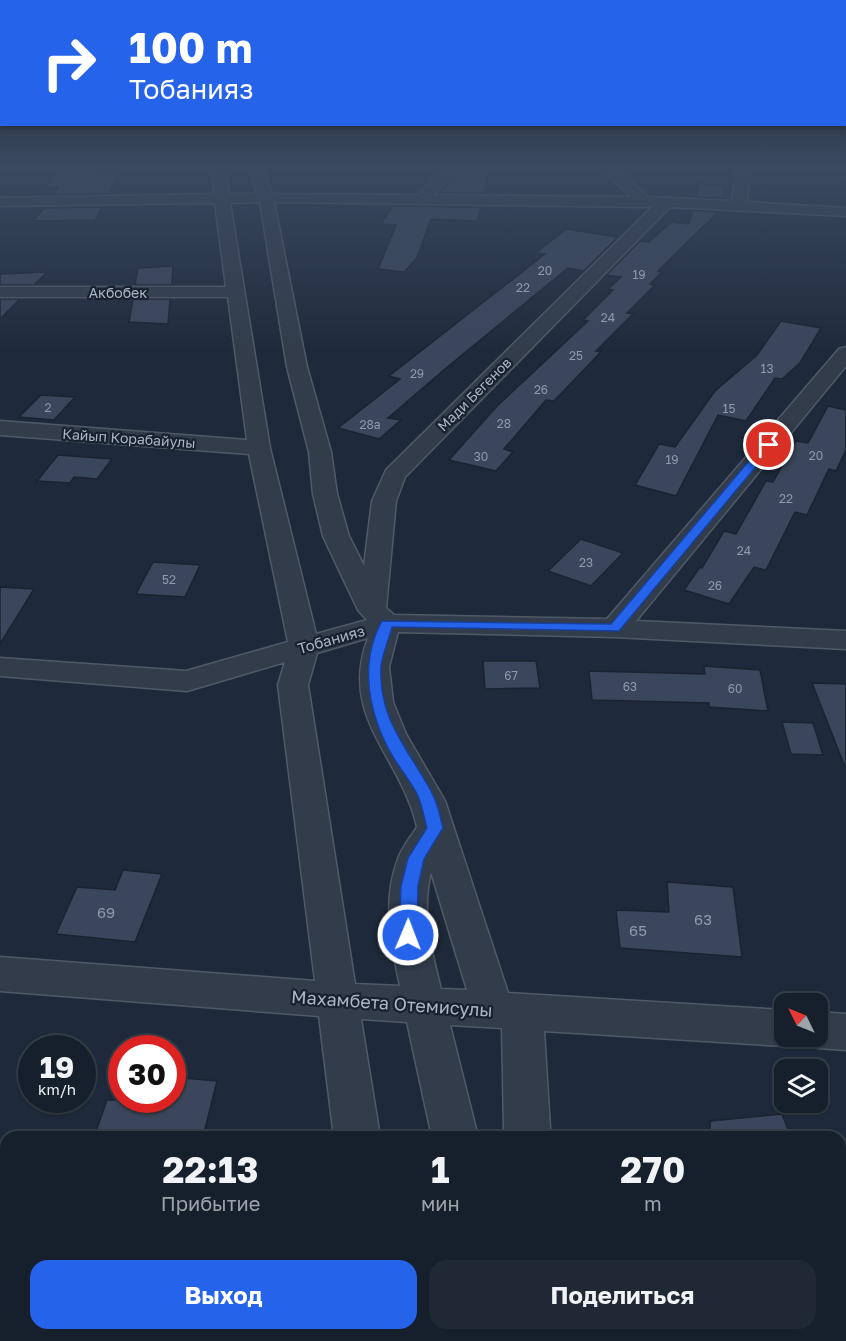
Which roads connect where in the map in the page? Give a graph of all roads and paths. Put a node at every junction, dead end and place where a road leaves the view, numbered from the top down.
1 (225, 228) edge
2 (271, 228) edge
3 (631, 228) edge
4 (0, 292) edge
5 (237, 292) junction
6 (846, 353) edge
7 (0, 428) edge
8 (259, 448) junction
9 (380, 617) junction
10 (615, 628) junction
11 (846, 640) edge
12 (304, 647) junction
13 (0, 667) edge
14 (435, 828) junction
15 (0, 974) edge
16 (337, 1000) junction
17 (426, 1005) junction
18 (507, 1010) junction
19 (774, 1027) edge
20 (828, 1031) edge
21 (846, 1032) edge
22 (356, 1131) edge
23 (454, 1131) edge
24 (526, 1131) edge

1 - 5 street
2 - 9 street
3 - 9 street, Мади Бегенов
4 - 5 street, Акбобек
5 - 8 street
6 - 10 street
7 - 8 street, Кайып Корабайулы
8 - 12 street
9 - 10 street, Тобанияз
9 - 12 street, Тобанияз
9 - 14 street, Мади Бегенов
10 - 11 street, Тобанияз
12 - 13 street, Тобанияз
12 - 16 street
14 - 17 street
14 - 18 street, Мади Бегенов
15 - 16 street, Махамбета Отемисулы
16 - 17 street, Махамбета Отемисулы
16 - 22 street
17 - 18 street, Махамбета Отемисулы
17 - 23 street
18 - 19 street, Махамбета Отемисулы
18 - 24 street, Мади Бегенов
20 - 21 street

